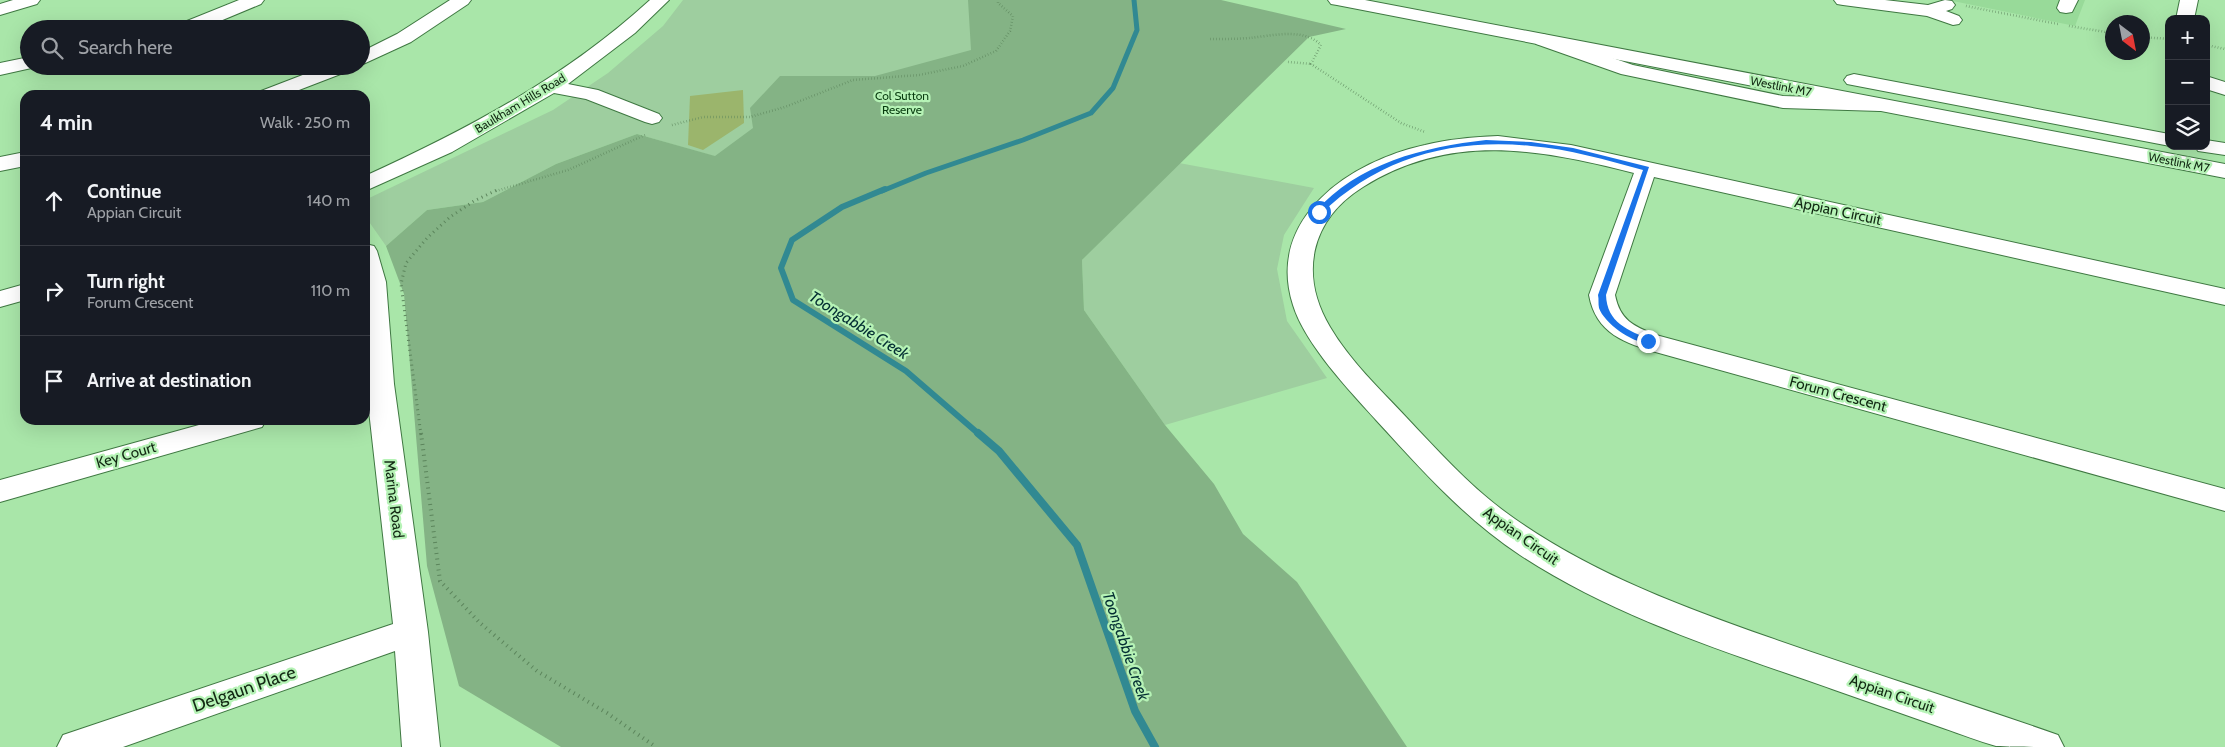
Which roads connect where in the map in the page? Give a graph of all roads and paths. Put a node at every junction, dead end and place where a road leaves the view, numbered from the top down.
1 (31, 0) edge
2 (255, 0) edge
3 (462, 0) edge
4 (660, 0) edge
5 (998, 0) edge
6 (1337, 0) edge
7 (1430, 0) edge
8 (1843, 0) edge
9 (2189, 0) edge
10 (0, 10) edge
11 (1943, 12) joint
12 (2186, 15) edge
13 (206, 20) edge
14 (2105, 32) edge
15 (2150, 38) edge
16 (1210, 39) dead end
17 (2165, 39) edge
18 (1673, 46) dead end
19 (2210, 46) edge
20 (2225, 49) edge
21 (370, 55) edge
22 (1288, 62) dead end
23 (1311, 64) junction
24 (20, 65) edge
25 (0, 69) edge
26 (320, 75) edge
27 (1838, 77) dead end
28 (2210, 83) edge
29 (551, 86) junction
30 (2225, 89) edge
31 (281, 90) edge
32 (658, 125) junction
33 (2165, 139) edge
34 (1446, 142) junction
35 (20, 159) edge
36 (0, 164) edge
37 (1646, 168) junction
38 (2225, 171) edge
39 (370, 182) edge
40 (370, 270) edge
41 (20, 293) edge
42 (2225, 297) edge
43 (0, 299) edge
44 (372, 386) edge
45 (234, 425) edge
46 (0, 491) edge
47 (2225, 500) edge
48 (411, 632) junction
49 (76, 747) edge
50 (421, 747) edge
51 (656, 747) edge
52 (2045, 747) edge

1 - 10 main road
2 - 13 main road
3 - 21 main road
4 - 29 main road, Baulkham Hills Road
5 - 32 path
6 - 38 main road, Westlink M7
7 - 18 main road
8 - 11 main road
9 - 12 main road
11 - 14 path
15 - 17 path
16 - 23 path
19 - 20 path
22 - 23 path
23 - 34 path
24 - 25 main road
26 - 31 main road
27 - 33 main road, Westlink M7
28 - 30 main road
29 - 32 main road
29 - 39 main road, Baulkham Hills Road
32 - 51 path
34 - 37 main road, Appian Circuit
34 - 52 main road, Appian Circuit
35 - 36 main road
37 - 42 main road, Appian Circuit
37 - 47 main road, Forum Crescent
40 - 44 main road, Marina Road
41 - 43 main road
44 - 48 main road, Marina Road
45 - 46 main road, Key Court
48 - 49 main road, Delgaun Place
48 - 50 main road, Marina Road

